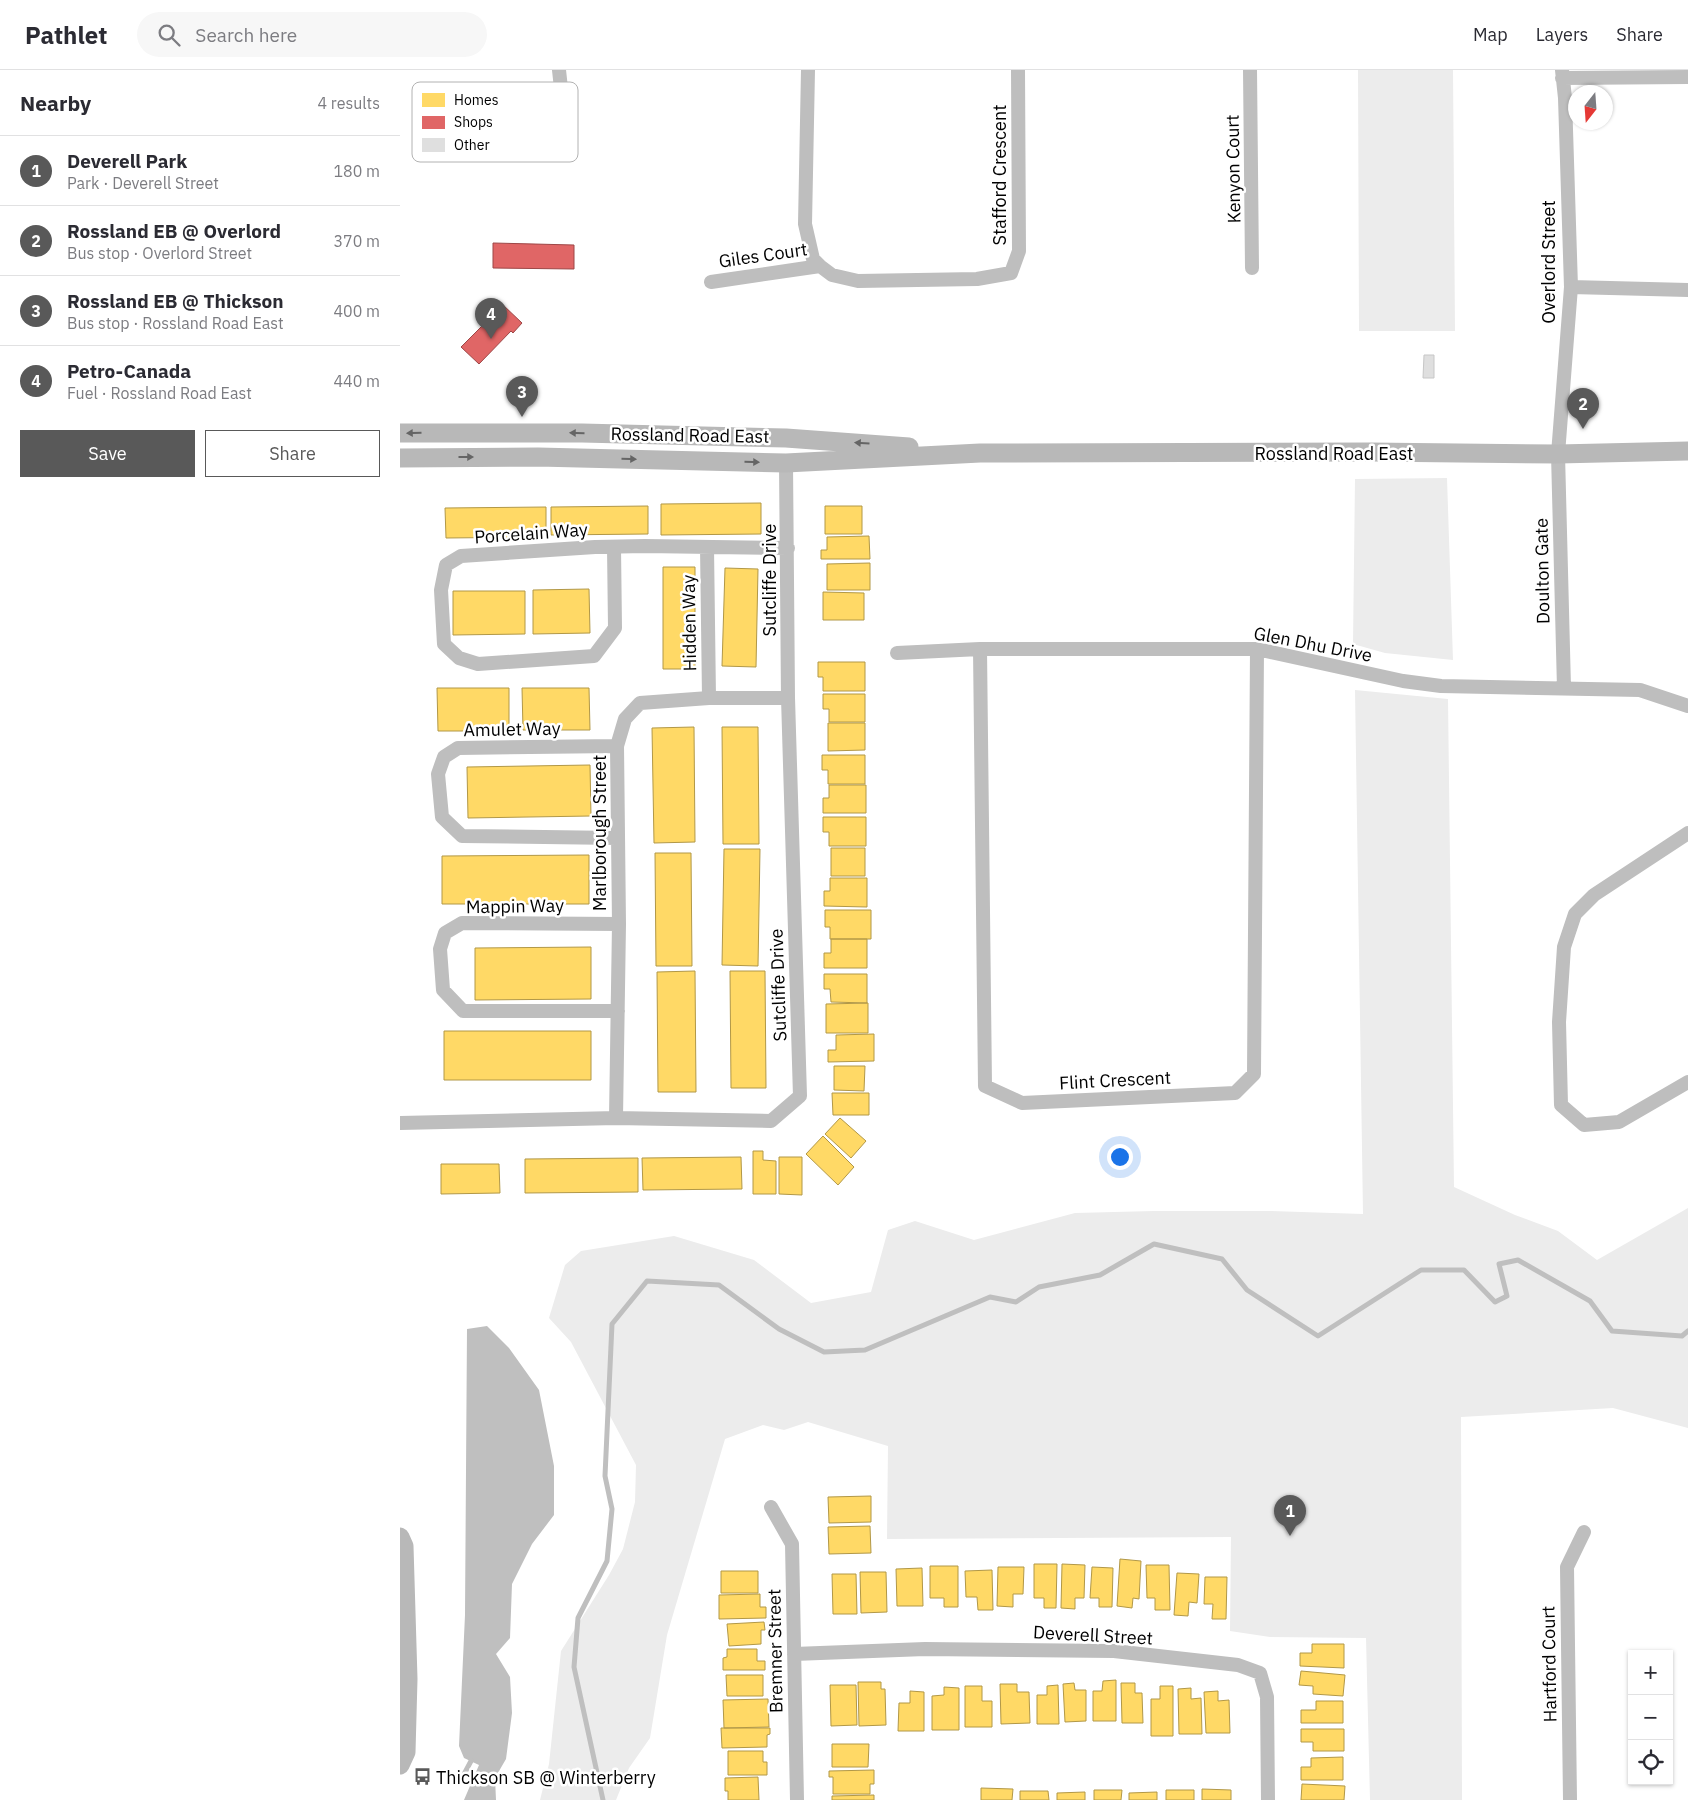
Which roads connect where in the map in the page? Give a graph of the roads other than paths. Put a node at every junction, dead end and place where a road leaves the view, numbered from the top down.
1 (808, 70) edge
2 (1018, 70) edge
3 (1250, 70) edge
4 (1562, 74) edge
5 (1688, 77) edge
6 (820, 266) junction
7 (1252, 268) dead end
8 (711, 282) dead end
9 (1570, 287) junction
10 (1688, 290) edge
11 (400, 433) edge
12 (1688, 451) edge
13 (980, 453) junction
14 (1558, 454) junction
15 (400, 458) edge
16 (786, 463) junction
17 (614, 547) junction
18 (707, 547) junction
19 (788, 548) junction
20 (980, 649) junction
21 (1257, 650) junction
22 (897, 653) dead end
23 (1564, 688) junction
24 (708, 698) junction
25 (788, 698) junction
26 (1688, 706) edge
27 (617, 746) junction
28 (1688, 833) edge
29 (617, 838) junction
30 (619, 924) junction
31 (618, 1011) junction
32 (1688, 1082) edge
33 (616, 1118) junction
34 (400, 1123) edge
35 (772, 1506) dead end
36 (1584, 1532) dead end
37 (400, 1537) edge
38 (794, 1654) junction
39 (404, 1680) edge
40 (400, 1765) edge
41 (797, 1800) edge
42 (1268, 1800) edge
43 (1570, 1800) edge

1 - 6 street
2 - 6 street, Stafford Crescent
3 - 7 street, Kenyon Court
4 - 5 street
4 - 9 street, Overlord Street
6 - 8 street, Giles Court
9 - 10 street
9 - 14 street, Overlord Street
13 -> 11 main road, Rossland Road East
12 - 14 main road, Rossland Road East
13 - 14 main road, Rossland Road East
13 - 16 main road, Rossland Road East
14 - 23 street, Doulton Gate
15 -> 16 main road, Rossland Road East
16 - 19 street, Sutcliffe Drive
17 - 17 street, Porcelain Way
17 - 18 street, Porcelain Way
18 - 19 street, Porcelain Way
18 - 24 street, Hidden Way
19 - 25 street, Sutcliffe Drive
20 - 21 street, Glen Dhu Drive
20 - 21 street, Flint Crescent
20 - 22 street, Glen Dhu Drive
21 - 23 street, Glen Dhu Drive
23 - 26 street, Glen Dhu Drive
24 - 25 street, Marlborough Street
24 - 27 street, Marlborough Street
25 - 33 street, Sutcliffe Drive
27 - 29 street, Marlborough Street
27 - 29 street, Amulet Way
28 - 32 street
29 - 30 street, Marlborough Street
30 - 31 street, Marlborough Street
30 - 31 street, Mappin Way
31 - 33 street, Marlborough Street
33 - 34 street, Sutcliffe Drive
35 - 38 street, Bremner Street
36 - 43 street, Hartford Court
37 - 39 main road
38 - 41 street, Bremner Street
38 - 42 street, Deverell Street
39 - 40 main road

